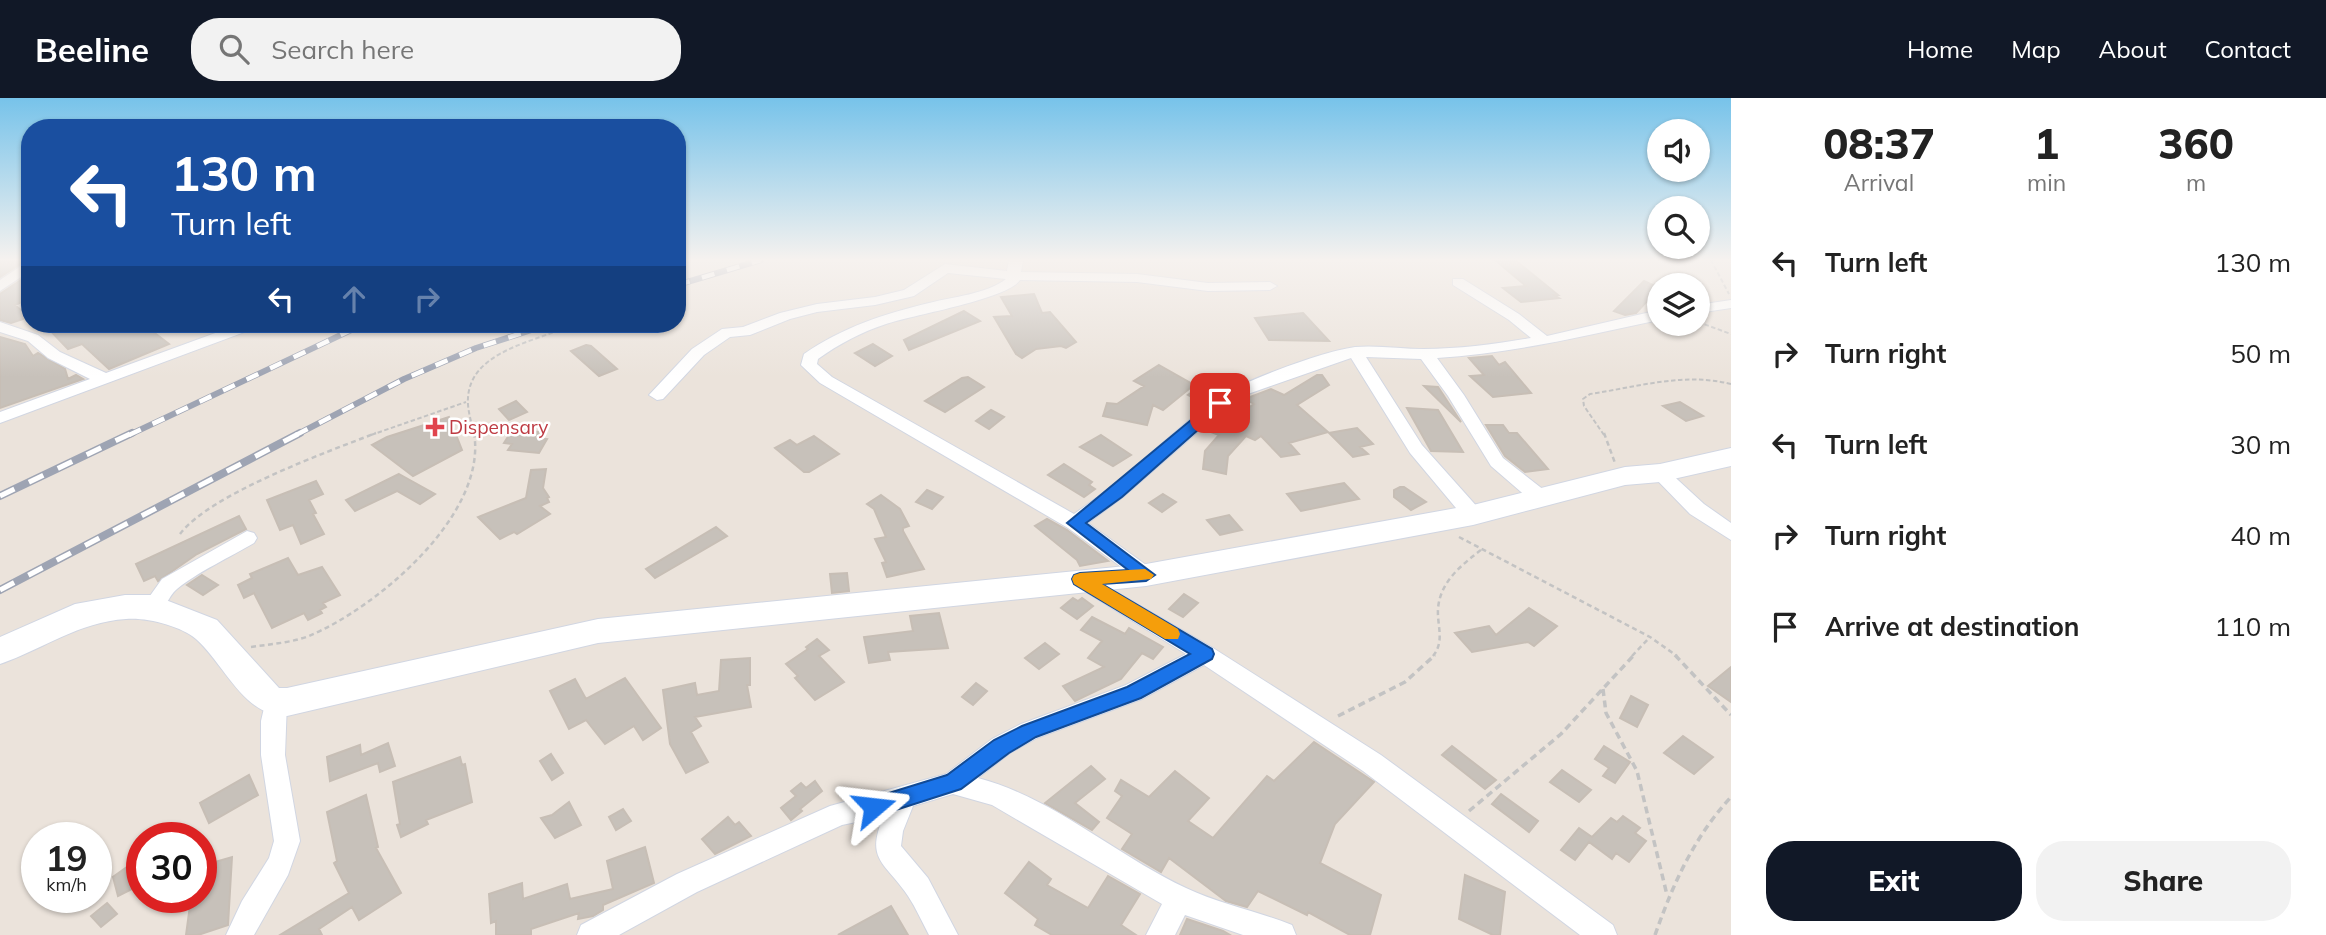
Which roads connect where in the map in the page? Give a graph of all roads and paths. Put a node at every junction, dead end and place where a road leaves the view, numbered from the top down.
1 (883, 299) edge
2 (959, 299) edge
3 (1485, 299) edge
4 (1731, 304) edge
5 (1710, 307) edge
6 (1647, 318) edge
7 (1710, 326) edge
8 (0, 327) edge
9 (230, 333) edge
10 (552, 333) edge
11 (1731, 334) edge
12 (1544, 341) junction
13 (1355, 352) junction
14 (1426, 354) junction
15 (110, 379) junction
16 (1731, 384) edge
17 (657, 395) dead end
18 (466, 402) junction
19 (1, 417) edge
20 (1731, 457) edge
21 (1660, 473) junction
22 (1625, 476) junction
23 (1542, 499) junction
24 (1473, 515) junction
25 (1432, 522) junction
26 (1075, 523) junction
27 (1731, 533) edge
28 (180, 534) dead end
29 (247, 538) dead end
30 (1482, 549) junction
31 (1146, 575) junction
32 (1080, 579) junction
33 (153, 607) junction
34 (1650, 637) junction
35 (0, 651) edge
36 (227, 651) junction
37 (1205, 654) junction
38 (1603, 690) junction
39 (275, 702) junction
40 (1731, 715) edge
41 (1317, 727) junction
42 (953, 783) junction
43 (1731, 797) edge
44 (904, 798) junction
45 (1454, 823) junction
46 (1667, 895) junction
47 (1179, 899) junction
48 (240, 935) edge
49 (591, 935) edge
50 (944, 935) edge
51 (1160, 935) edge
52 (1282, 935) edge
53 (1603, 935) edge
54 (1655, 935) edge

1 - 17 street
2 - 26 street
3 - 12 street
4 - 5 street
6 - 12 street
7 - 11 path
8 - 15 street
9 - 15 street
10 - 18 path
12 - 14 street
13 - 14 street
13 - 24 street
13 - 26 street
14 - 23 street
15 - 19 street
16 - 22 path
18 - 28 path
18 - 36 path
20 - 21 street
21 - 22 street
21 - 27 street
22 - 23 street
23 - 24 street
24 - 25 street
25 - 30 path
25 - 31 street
26 - 31 street
29 - 33 street
30 - 34 path
30 - 41 path
31 - 32 street
32 - 37 street
32 - 39 street
33 - 35 street
33 - 36 street
34 - 38 path
34 - 40 path
36 - 39 street
37 - 41 street
37 - 42 street
38 - 45 path
38 - 46 path
39 - 48 street
41 - 45 street
42 - 44 street
42 - 47 street
43 - 46 path
44 - 49 street
44 - 50 street
45 - 53 street
46 - 54 path
47 - 51 street
47 - 52 street

